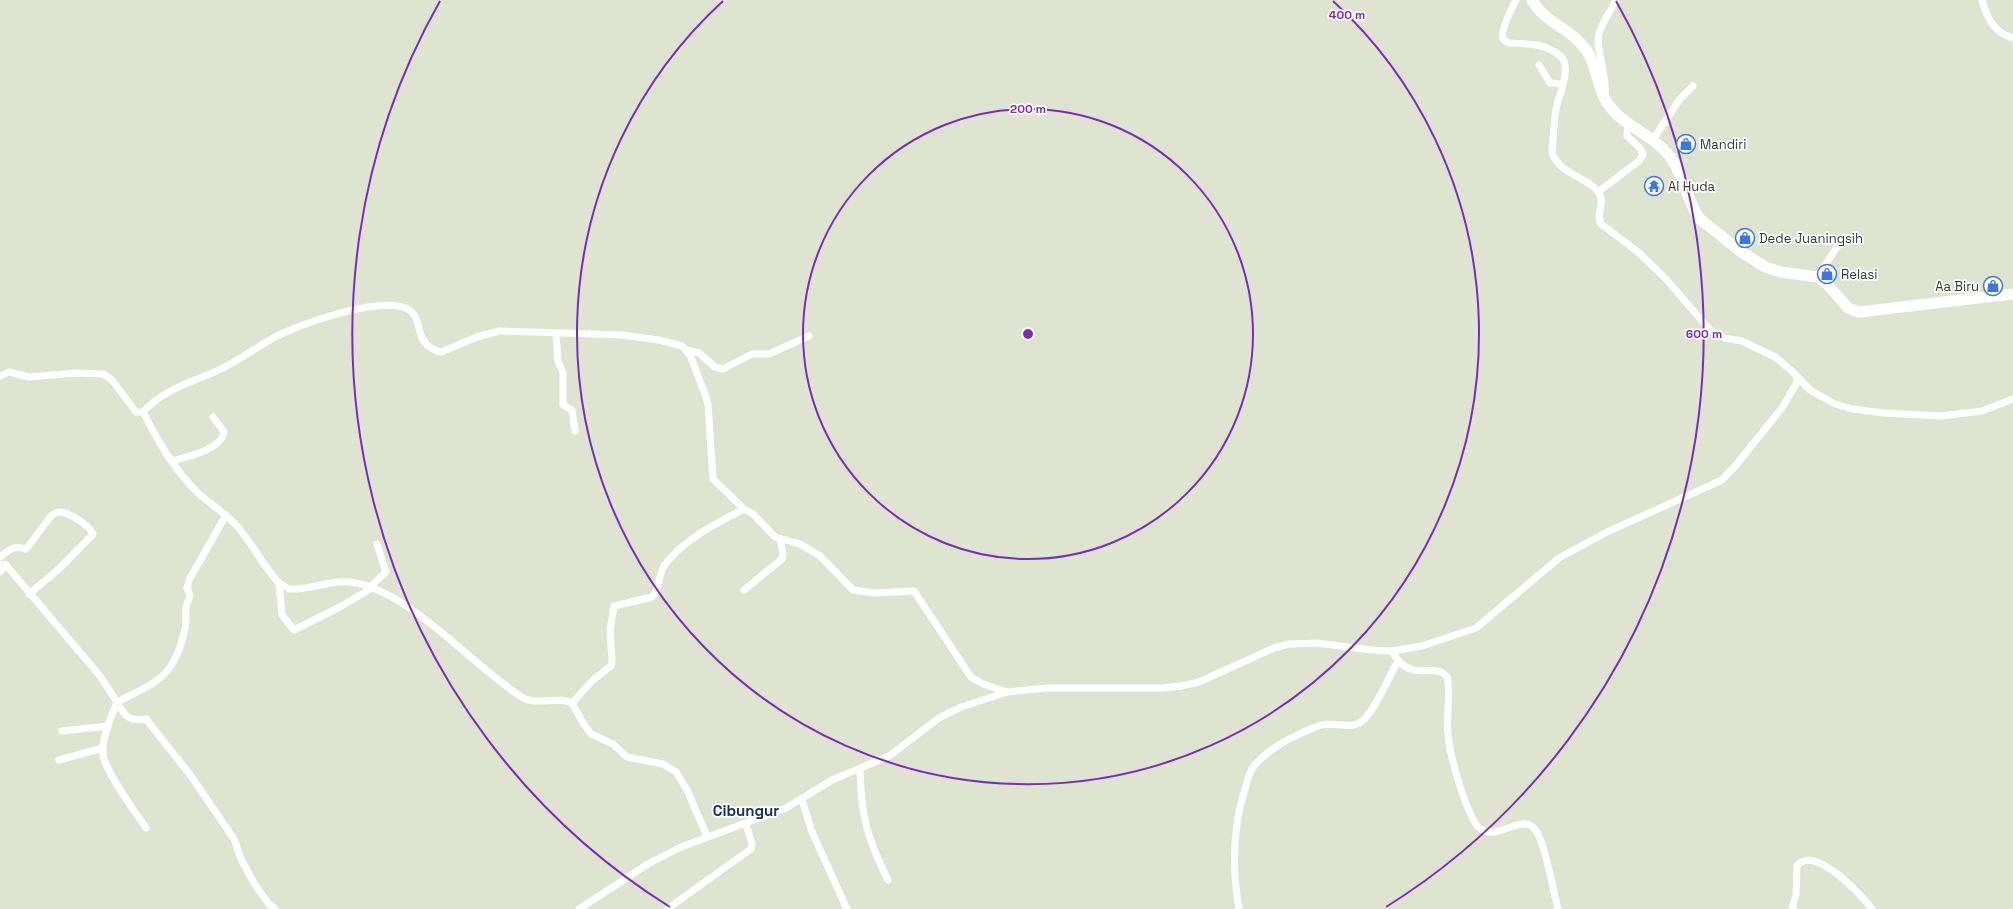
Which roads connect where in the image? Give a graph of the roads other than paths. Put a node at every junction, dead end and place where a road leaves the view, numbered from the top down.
1 (1516, 0) edge
2 (1532, 0) edge
3 (1616, 0) edge
4 (1982, 0) edge
5 (2013, 38) edge
6 (1539, 65) dead end
7 (1562, 84) junction
8 (1693, 86) dead end
9 (1605, 99) junction
10 (1628, 125) junction
11 (1652, 141) junction
12 (1598, 192) junction
13 (1840, 243) dead end
14 (1817, 277) junction
15 (2013, 294) edge
16 (556, 334) junction
17 (809, 336) dead end
18 (687, 350) junction
19 (0, 376) edge
20 (1797, 377) junction
21 (2013, 399) edge
22 (143, 412) junction
23 (213, 417) dead end
24 (575, 431) dead end
25 (172, 461) junction
26 (744, 509) junction
27 (226, 515) junction
28 (780, 539) junction
29 (377, 544) dead end
30 (0, 557) edge
31 (3, 564) edge
32 (0, 572) edge
33 (279, 583) junction
34 (371, 588) junction
35 (744, 590) dead end
36 (29, 594) junction
37 (1392, 650) junction
38 (1398, 661) junction
39 (1007, 692) junction
40 (117, 702) junction
41 (572, 703) junction
42 (108, 726) junction
43 (62, 731) dead end
44 (103, 748) junction
45 (60, 760) dead end
46 (860, 769) junction
47 (802, 800) junction
48 (746, 824) junction
49 (146, 828) dead end
50 (707, 836) junction
51 (888, 880) dead end
52 (275, 909) edge
53 (579, 909) edge
54 (666, 909) edge
55 (847, 909) edge
56 (1239, 909) edge
57 (1558, 909) edge
58 (1792, 909) edge
59 (1872, 909) edge

1 - 7 street
2 - 9 main road
3 - 9 street
4 - 5 street
6 - 7 street
7 - 12 street
8 - 11 street
9 - 10 main road
10 - 11 main road
10 - 12 street
11 - 14 main road
12 - 20 street
13 - 14 street
14 - 15 main road
16 - 18 street
16 - 22 street
16 - 24 street
17 - 18 street
18 - 26 street
19 - 22 street
20 - 21 street
20 - 37 street
22 - 25 street
23 - 25 street
25 - 27 street
26 - 28 street
26 - 41 street
27 - 33 street
27 - 40 street
28 - 35 street
28 - 39 street
29 - 34 street
30 - 36 street
31 - 32 street
31 - 36 street
33 - 34 street
33 - 34 street
34 - 41 street
36 - 40 street
37 - 38 street
37 - 39 street
38 - 56 street
38 - 57 street
39 - 46 street
40 - 42 street
40 - 52 street
41 - 50 street
42 - 43 street
42 - 44 street
44 - 45 street
44 - 49 street
46 - 47 street
46 - 51 street
47 - 48 street
47 - 55 street
48 - 50 street
48 - 54 street
50 - 53 street
58 - 59 street

